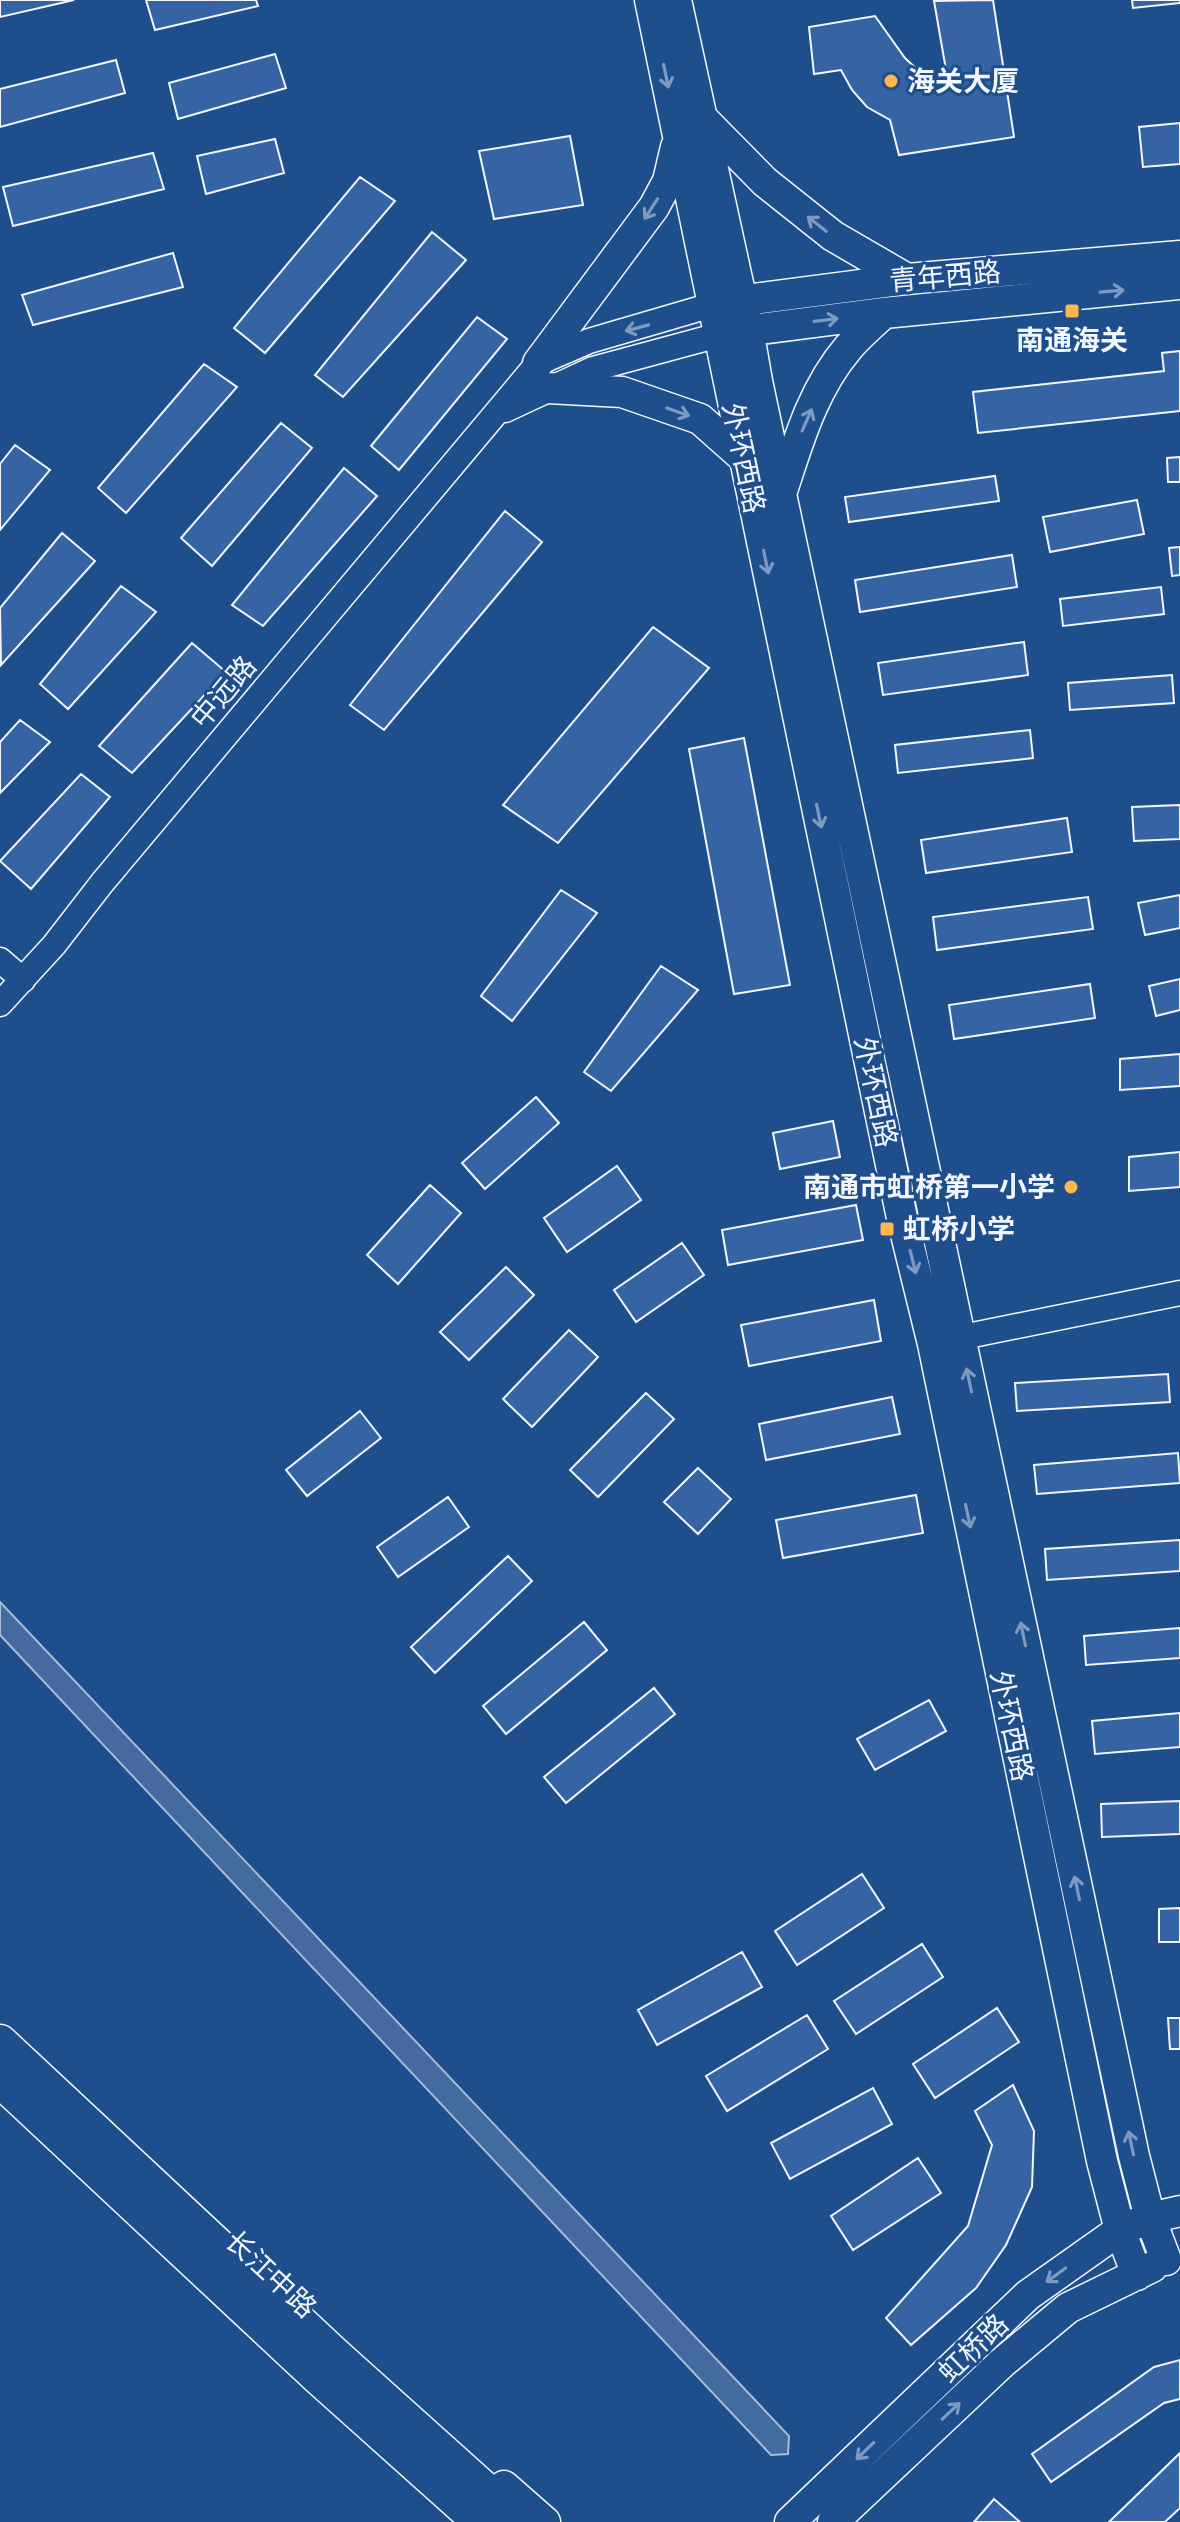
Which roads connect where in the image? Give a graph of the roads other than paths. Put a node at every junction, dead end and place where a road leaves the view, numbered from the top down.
1 (650, 0) edge
2 (676, 0) edge
3 (689, 127) junction
4 (1180, 256) edge
5 (907, 279) junction
6 (1180, 284) edge
7 (726, 302) junction
8 (884, 313) junction
9 (734, 332) junction
10 (543, 376) junction
11 (744, 458) junction
12 (781, 493) junction
13 (0, 960) edge
14 (23, 980) junction
15 (0, 1004) edge
16 (1180, 1293) edge
17 (946, 1340) junction
18 (0, 2022) edge
19 (0, 2042) edge
20 (0, 2080) edge
21 (0, 2102) edge
22 (1180, 2211) edge
23 (1150, 2218) junction
24 (1120, 2230) junction
25 (1173, 2258) edge
26 (1137, 2275) junction
27 (459, 2522) edge
28 (480, 2522) edge
29 (521, 2522) edge
30 (545, 2522) edge
31 (790, 2522) edge
32 (833, 2522) edge

1 -> 3 main road, 外环西路
2 - 3 main road, 外环西路
5 -> 3 main road
3 - 7 main road, 外环西路
3 -> 10 main road
4 - 5 main road, 青年西路
5 - 7 main road, 青年西路
8 -> 6 main road, 青年西路
7 - 9 main road, 外环西路
7 -> 10 street, 中远路
9 -> 8 main road, 青年西路
12 -> 8 main road
9 - 10 street, 中远路
9 - 11 main road, 外环西路
9 - 12 main road, 外环西路
10 -> 11 main road
10 - 14 street, 中远路
11 -> 17 main road, 外环西路
12 - 17 main road, 外环西路
13 - 14 street
14 - 15 street, 中远路
16 - 17 street
23 -> 17 main road, 外环西路
17 -> 24 main road, 外环西路
18 - 30 main road, 长江中路
19 - 29 highway, 长江中路
20 - 28 highway, 长江中路
21 - 27 main road, 长江中路
22 - 23 main road, 虹桥路
23 - 24 main road, 虹桥路
23 - 25 main road, 外环西路
24 - 26 main road, 外环西路
24 -> 31 main road, 虹桥路
25 - 26 main road, 虹桥路
32 -> 26 main road, 虹桥路

